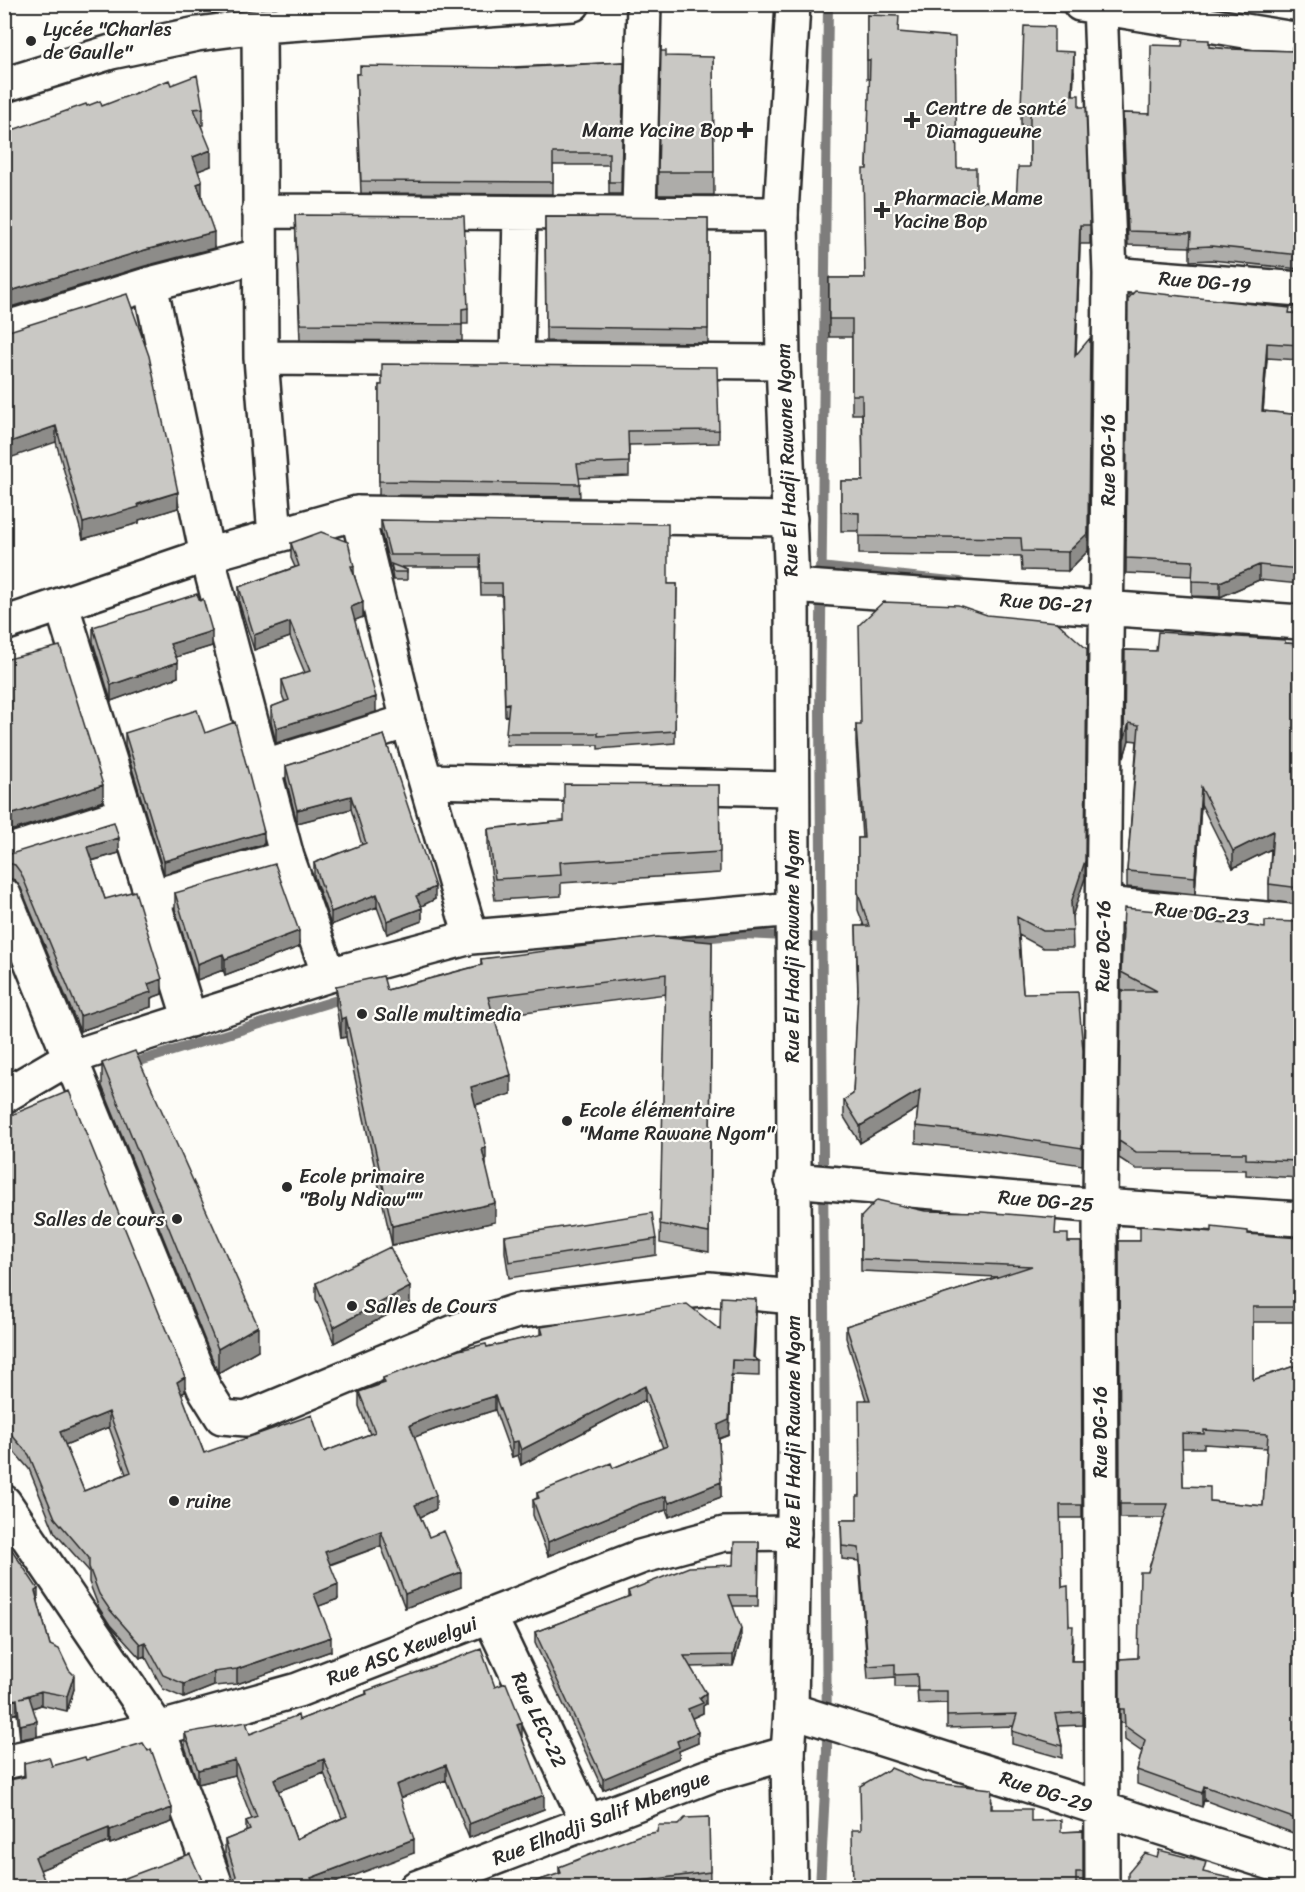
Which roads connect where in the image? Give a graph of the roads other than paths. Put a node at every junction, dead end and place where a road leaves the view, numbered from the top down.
1 (573, 4) edge
2 (644, 4) edge
3 (794, 4) edge
4 (1093, 5) edge
5 (259, 26) junction
6 (1300, 40) edge
7 (4, 85) edge
8 (259, 211) junction
9 (639, 212) junction
10 (520, 213) junction
11 (781, 214) junction
12 (259, 256) junction
13 (1110, 274) junction
14 (150, 284) junction
15 (1300, 290) edge
16 (4, 329) edge
17 (261, 358) junction
18 (517, 362) junction
19 (783, 362) junction
20 (357, 513) junction
21 (790, 519) junction
22 (275, 536) junction
23 (207, 555) junction
24 (792, 586) junction
25 (62, 606) junction
26 (1108, 607) junction
27 (7, 619) edge
28 (1300, 622) edge
29 (408, 721) junction
30 (262, 767) junction
31 (427, 781) junction
32 (792, 789) junction
33 (125, 814) junction
34 (4, 853) edge
35 (287, 857) junction
36 (151, 897) junction
37 (1103, 904) junction
38 (794, 909) junction
39 (7, 913) edge
40 (1300, 922) edge
41 (471, 937) junction
42 (329, 975) junction
43 (190, 1020) junction
44 (69, 1058) junction
45 (4, 1096) edge
46 (792, 1180) junction
47 (1100, 1206) junction
48 (1300, 1219) edge
49 (793, 1297) junction
50 (4, 1503) edge
51 (794, 1533) junction
52 (490, 1617) junction
53 (791, 1710) junction
54 (158, 1728) junction
55 (788, 1753) junction
56 (4, 1762) edge
57 (1102, 1810) junction
58 (588, 1822) junction
59 (1300, 1872) edge
60 (217, 1887) edge
61 (417, 1887) edge
62 (790, 1887) edge
63 (1102, 1887) edge

1 - 5 street
2 - 9 street
3 - 11 street, Rue El Hadji Rawane Ngom
4 - 6 street
4 - 13 street, Rue DG-16
5 - 7 street
5 - 8 street
8 - 10 street
8 - 12 street
9 - 10 street
9 - 11 street
10 - 18 street
11 - 19 street, Rue El Hadji Rawane Ngom
12 - 14 street
12 - 17 street
13 - 15 street, Rue DG-19
13 - 26 street, Rue DG-16
14 - 16 street
14 - 23 street
17 - 18 street
17 - 22 street
18 - 19 street
19 - 21 street, Rue El Hadji Rawane Ngom
20 - 21 street
20 - 22 street
20 - 29 street
21 - 24 street, Rue El Hadji Rawane Ngom
22 - 23 street
23 - 25 street
23 - 30 street
24 - 26 street, Rue DG-21
24 - 32 street, Rue El Hadji Rawane Ngom
25 - 27 street
25 - 33 street
26 - 28 street, Rue DG-21
26 - 37 street, Rue DG-16
29 - 30 street
29 - 31 street
30 - 35 street
31 - 32 street
31 - 41 street
32 - 38 street, Rue El Hadji Rawane Ngom
33 - 34 street
33 - 36 street
35 - 36 street
35 - 42 street
36 - 43 street
37 - 40 street, Rue DG-23
37 - 47 street, Rue DG-16
38 - 41 street
38 - 46 street, Rue El Hadji Rawane Ngom
39 - 44 street
41 - 42 street
42 - 43 street
43 - 44 street
44 - 45 street
44 - 49 street
46 - 47 street, Rue DG-25
46 - 49 street, Rue El Hadji Rawane Ngom
47 - 48 street, Rue DG-25
47 - 57 street, Rue DG-16
49 - 51 street, Rue El Hadji Rawane Ngom
50 - 54 street
51 - 52 street, Rue ASC Xewelgui
51 - 53 street, Rue El Hadji Rawane Ngom
52 - 54 street, Rue ASC Xewelgui
52 - 58 street, Rue LEC-22
53 - 55 street, Rue El Hadji Rawane Ngom
53 - 57 street, Rue DG-29
54 - 56 street, Rue ASC Xewelgui
54 - 60 street
55 - 58 street, Rue Elhadji Salif Mbengue
55 - 62 street, Rue El Hadji Rawane Ngom
57 - 59 street, Rue DG-29
57 - 63 street, Rue DG-16
58 - 61 street, Rue Elhadji Salif Mbengue

